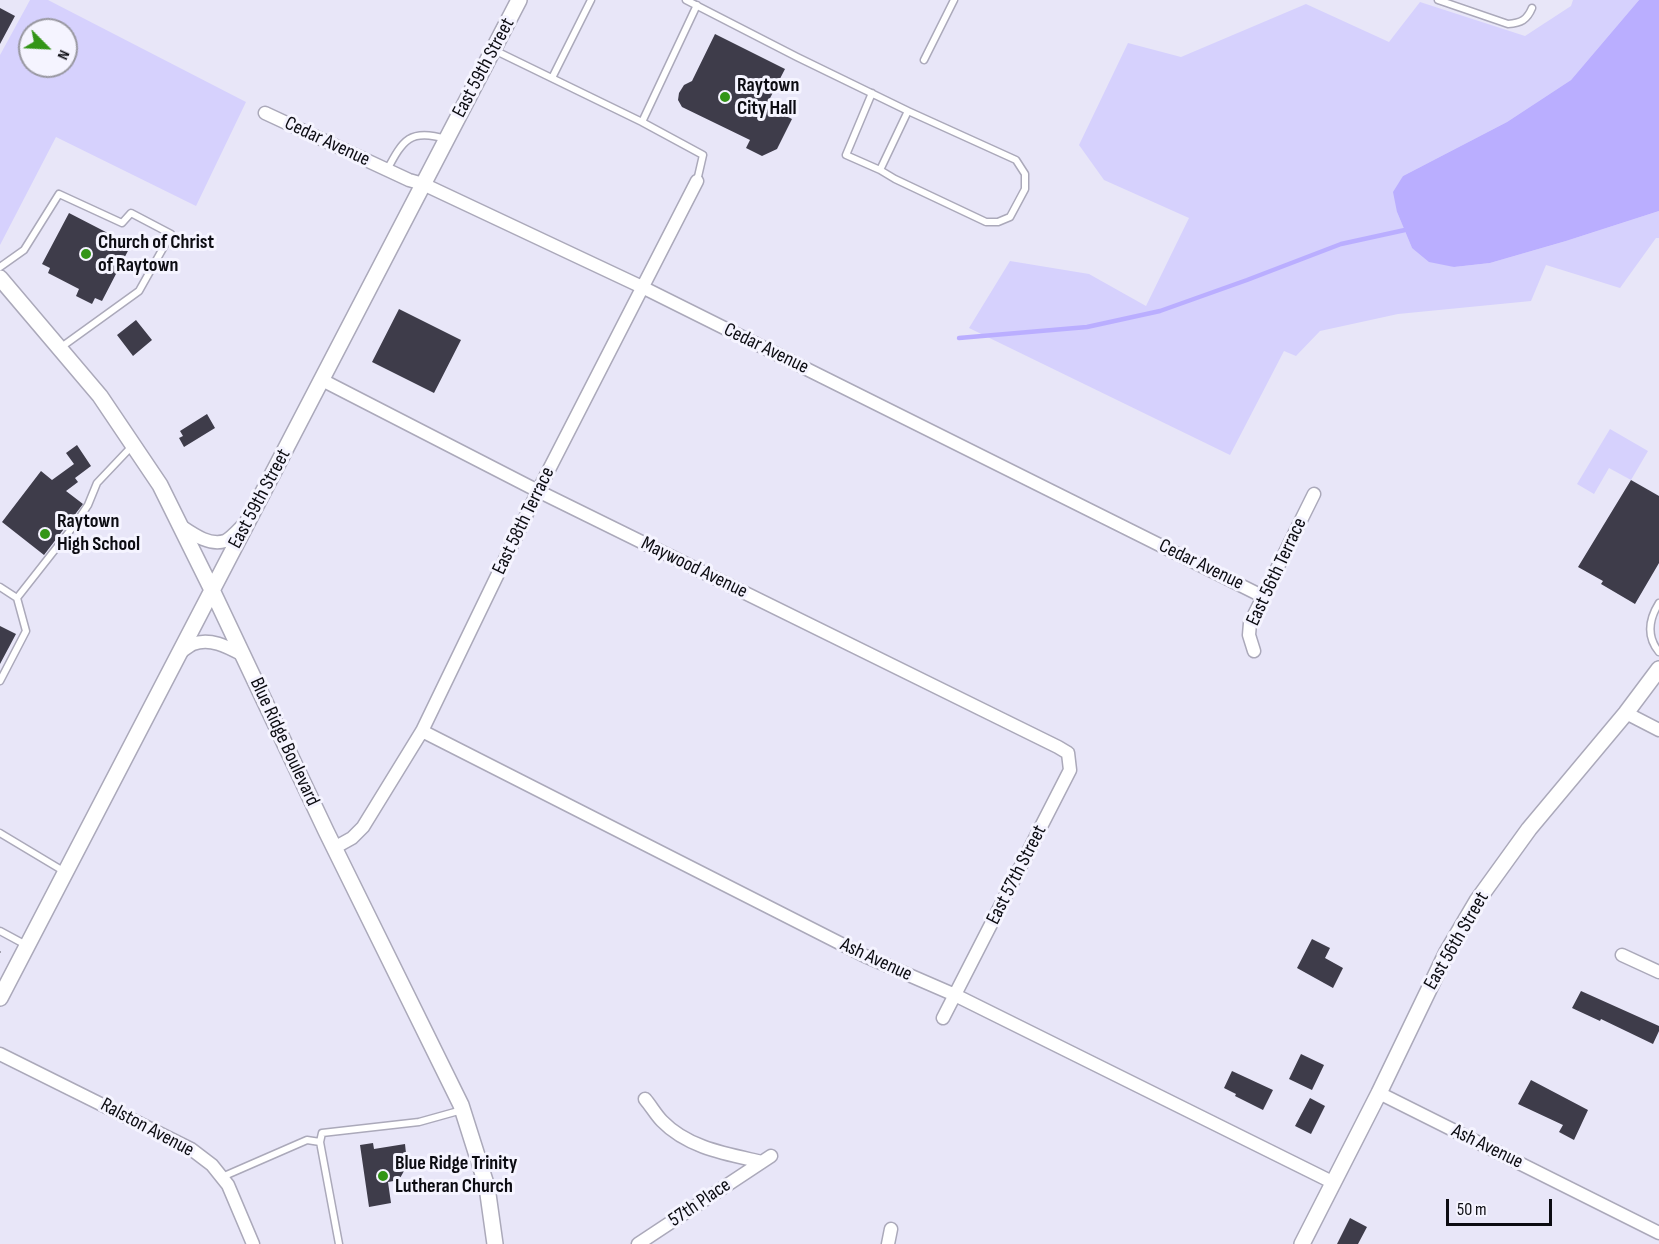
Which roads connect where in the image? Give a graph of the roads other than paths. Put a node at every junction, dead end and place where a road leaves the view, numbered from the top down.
1 (519, 0) edge
2 (591, 0) edge
3 (686, 0) edge
4 (954, 0) edge
5 (1438, 0) edge
6 (697, 5) junction
7 (1532, 8) dead end
8 (494, 50) junction
9 (924, 60) dead end
10 (552, 78) junction
11 (872, 93) junction
12 (908, 111) junction
13 (265, 113) dead end
14 (642, 122) junction
15 (447, 139) junction
16 (387, 170) junction
17 (880, 170) junction
18 (697, 181) joint
19 (423, 184) junction
20 (0, 267) edge
21 (0, 278) edge
22 (642, 287) junction
23 (60, 348) junction
24 (322, 380) junction
25 (133, 445) junction
26 (538, 491) junction
27 (1314, 494) dead end
28 (249, 520) junction
29 (181, 526) junction
30 (0, 587) edge
31 (213, 590) junction
32 (1262, 596) junction
33 (17, 597) junction
34 (1659, 603) edge
35 (1254, 651) dead end
36 (1659, 652) edge
37 (180, 653) junction
38 (243, 655) junction
39 (1659, 669) edge
40 (0, 681) edge
41 (1626, 713) junction
42 (1659, 730) edge
43 (422, 731) junction
44 (1068, 753) joint
45 (0, 833) edge
46 (334, 848) junction
47 (66, 873) junction
48 (0, 931) edge
49 (27, 946) junction
50 (1622, 955) dead end
51 (1659, 972) edge
52 (955, 995) junction
53 (0, 998) edge
54 (943, 1018) dead end
55 (0, 1054) edge
56 (1379, 1094) junction
57 (645, 1099) dead end
58 (462, 1110) junction
59 (320, 1142) junction
60 (222, 1177) junction
61 (1332, 1182) junction
62 (891, 1229) dead end
63 (1659, 1233) edge
64 (253, 1244) edge
65 (339, 1244) edge
66 (495, 1244) edge
67 (638, 1244) edge
68 (888, 1244) edge
69 (1302, 1244) edge

1 - 8 street, East 59th Street
2 - 10 lane
3 - 6 lane
4 - 9 lane
5 - 7 lane
6 - 11 lane
6 - 14 lane
8 - 10 lane
8 - 15 street, East 59th Street
10 - 14 lane
11 - 12 lane
11 - 17 lane
12 - 17 lane
12 - 17 lane
13 - 16 street, Cedar Avenue
14 - 18 lane
15 - 16 lane
15 - 19 street, East 59th Street
16 - 19 street, Cedar Avenue
18 - 22 street, East 58th Terrace
19 - 22 street, Cedar Avenue
19 - 24 street, East 59th Street
20 - 23 lane
21 - 23 street, Blue Ridge Boulevard
22 - 26 street, East 58th Terrace
22 - 32 street, Cedar Avenue
23 - 25 street, Blue Ridge Boulevard
24 - 26 street, Maywood Avenue
24 - 28 street, East 59th Street
25 - 29 street, Blue Ridge Boulevard
25 - 33 lane
26 - 43 street, East 58th Terrace
26 - 44 street, Maywood Avenue
27 - 32 street, East 56th Terrace
28 - 29 street
28 - 31 street, East 59th Street
29 - 31 street, Blue Ridge Boulevard
30 - 33 lane
31 - 37 street, East 59th Street
31 - 38 street, Blue Ridge Boulevard
32 - 35 street, East 56th Terrace
33 - 40 lane
34 - 36 lane
37 - 38 street
37 - 47 street, East 59th Street
38 - 46 street, Blue Ridge Boulevard
39 - 41 street, East 56th Street
41 - 42 street
41 - 56 street, East 56th Street
43 - 46 street, East 58th Terrace
43 - 52 street, Ash Avenue
44 - 52 street, East 57th Street
45 - 47 lane
46 - 58 street, Blue Ridge Boulevard
47 - 49 street, East 59th Street
48 - 49 lane
49 - 53 street, East 59th Street
50 - 51 street
52 - 54 street, East 57th Street
52 - 61 street, Ash Avenue
55 - 60 street, Ralston Avenue
56 - 61 street, East 56th Street
56 - 63 street, Ash Avenue
57 - 67 street, 57th Place
58 - 59 lane
58 - 66 street, Blue Ridge Boulevard
59 - 60 lane
59 - 65 lane
60 - 64 street, Ralston Avenue
61 - 69 street, East 56th Street
62 - 68 street

